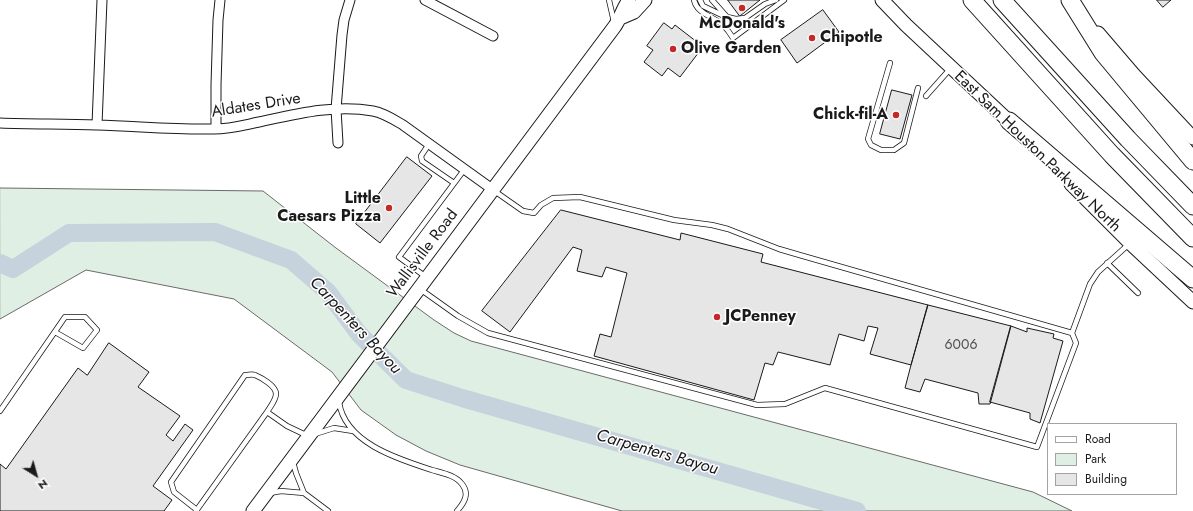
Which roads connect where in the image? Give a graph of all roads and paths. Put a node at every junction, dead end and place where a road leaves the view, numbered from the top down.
1 (102, 0) edge
2 (220, 0) edge
3 (350, 0) edge
4 (425, 0) edge
5 (610, 0) edge
6 (629, 0) edge
7 (645, 0) edge
8 (694, 0) edge
9 (700, 0) edge
10 (712, 0) edge
11 (776, 0) edge
12 (784, 0) edge
13 (882, 0) edge
14 (972, 0) edge
15 (1002, 0) edge
16 (1071, 0) edge
17 (727, 17) junction
18 (617, 22) junction
19 (493, 36) dead end
20 (890, 63) dead end
21 (951, 68) junction
22 (918, 88) dead end
23 (926, 96) dead end
24 (336, 109) junction
25 (1009, 121) junction
26 (0, 123) edge
27 (98, 125) junction
28 (216, 129) junction
29 (1193, 138) edge
30 (338, 143) dead end
31 (429, 144) junction
32 (1193, 162) edge
33 (464, 170) junction
34 (454, 183) junction
35 (492, 189) junction
36 (1193, 206) edge
37 (1193, 238) edge
38 (1130, 243) junction
39 (1107, 263) junction
40 (427, 277) junction
41 (1193, 279) edge
42 (419, 288) junction
43 (1138, 293) dead end
44 (1193, 302) edge
45 (55, 332) junction
46 (1072, 333) junction
47 (338, 396) junction
48 (0, 411) edge
49 (267, 412) junction
50 (353, 431) junction
51 (308, 436) junction
52 (292, 459) junction
53 (304, 493) junction
54 (265, 494) junction
55 (196, 510) edge
56 (256, 510) edge
57 (328, 511) edge
58 (457, 511) edge

1 - 27 street
2 - 28 street
3 - 24 street
4 - 19 street
5 - 18 lane
6 - 18 main road, Wallisville Road
7 - 18 main road, Wallisville Road
8 - 12 lane
9 - 17 lane
10 - 17 lane
11 - 17 lane
13 - 21 main road, East Sam Houston Parkway North
14 - 37 highway
15 - 36 highway
16 - 29 main road
16 - 32 highway
18 - 35 main road, Wallisville Road
20 - 22 lane
21 - 23 lane
21 - 25 main road, East Sam Houston Parkway North
24 - 28 street, Aldates Drive
24 - 30 street
24 - 31 street, Aldates Drive
25 - 38 main road, East Sam Houston Parkway North
25 - 41 highway
26 - 27 street, Aldates Drive
27 - 28 street, Aldates Drive
31 - 33 street, Aldates Drive
31 - 34 lane
33 - 34 lane
33 - 35 street, Aldates Drive
34 - 40 lane
35 - 40 main road, Wallisville Road
35 - 46 lane
38 - 39 lane
38 - 44 main road, East Sam Houston Parkway North
39 - 43 lane
39 - 46 lane
40 - 42 main road, Wallisville Road
42 - 46 lane
42 - 47 main road, Wallisville Road
45 - 45 lane
45 - 48 lane
47 - 50 lane
47 - 51 main road, Wallisville Road
49 - 51 lane
49 - 55 lane
49 - 55 lane
50 - 51 lane
50 - 58 lane
51 - 52 main road, Wallisville Road
52 - 53 lane
52 - 54 main road, Wallisville Road
53 - 54 lane
53 - 57 lane
54 - 56 main road, Wallisville Road

